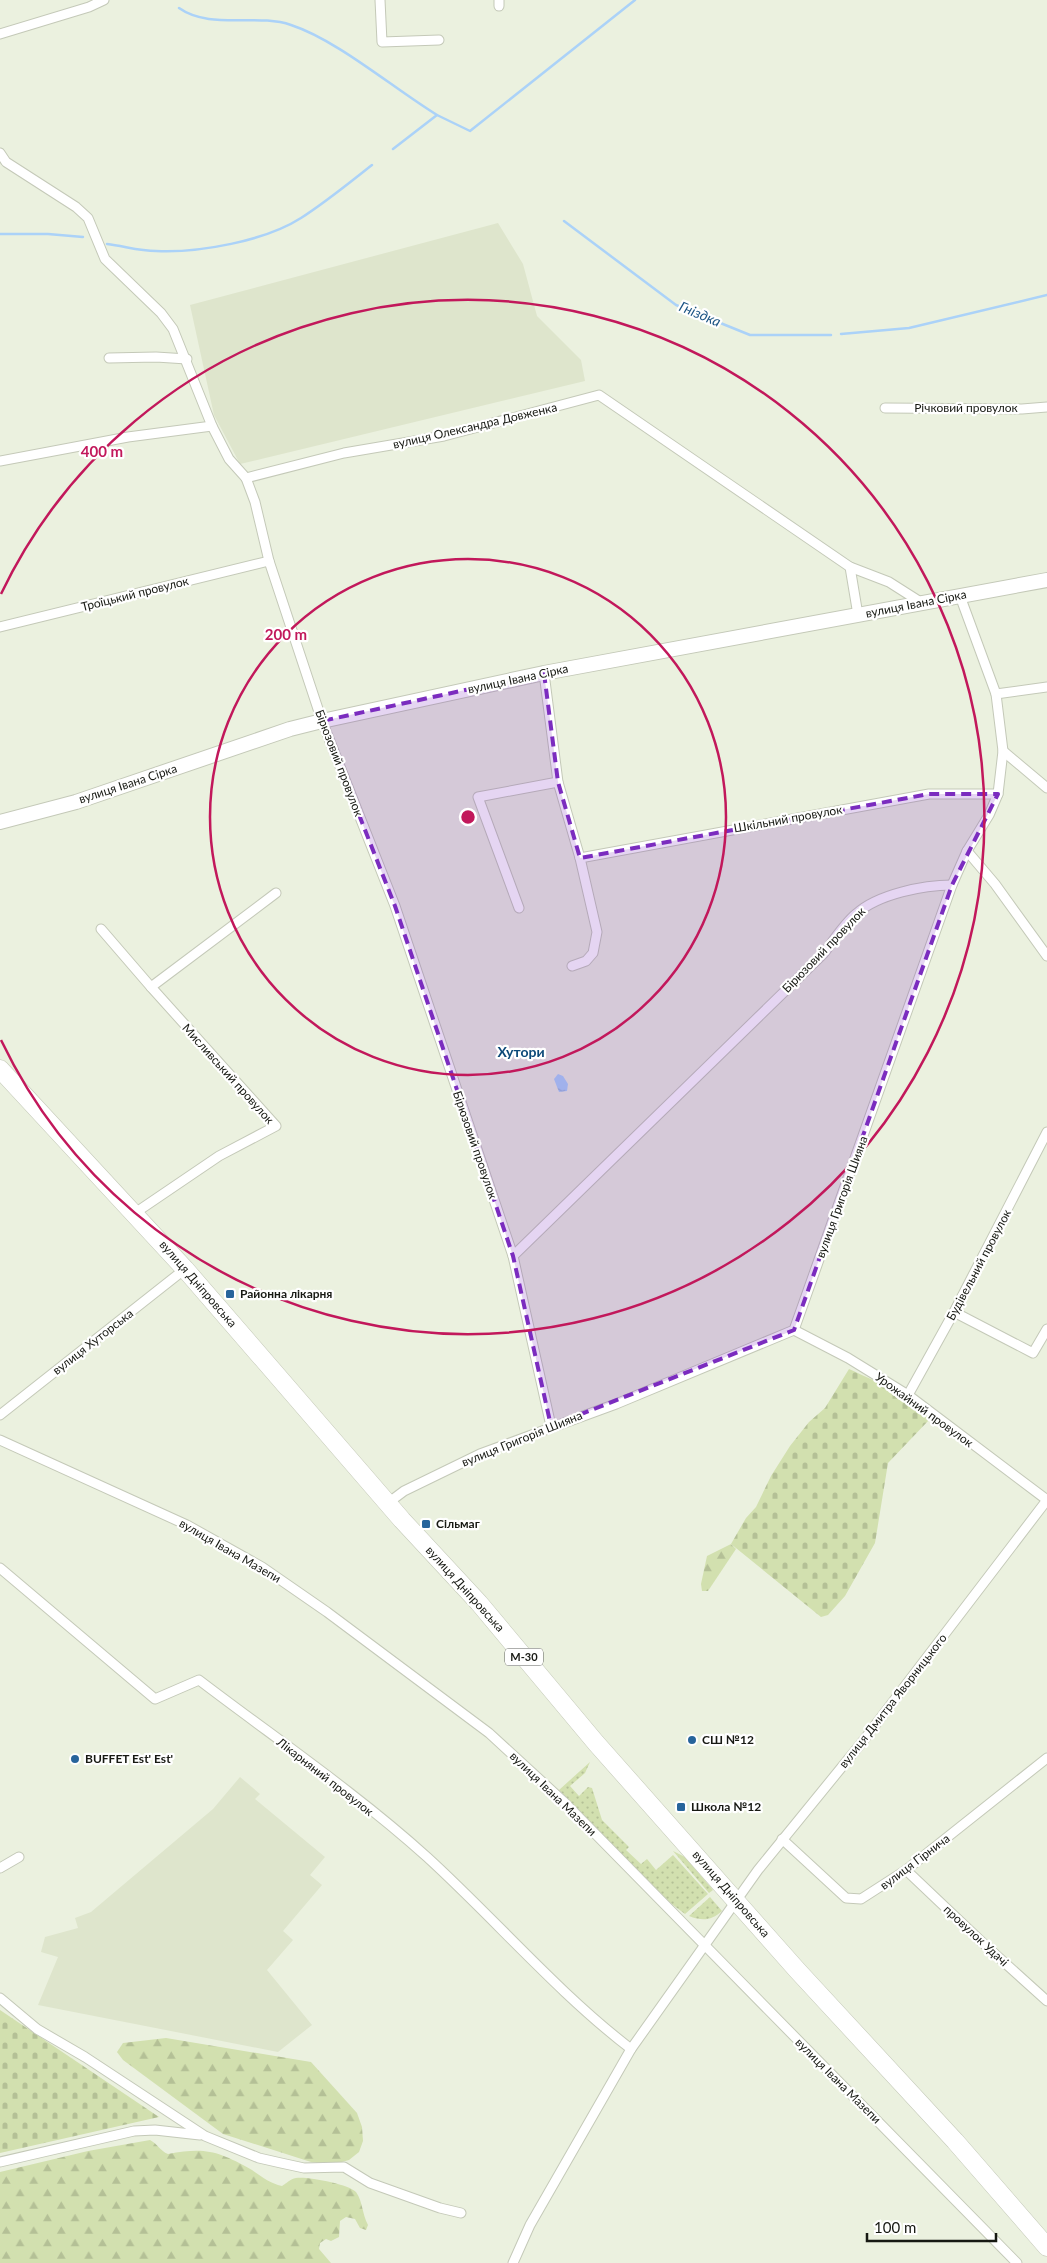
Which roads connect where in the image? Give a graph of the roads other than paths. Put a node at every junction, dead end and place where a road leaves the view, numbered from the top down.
1 (104, 0) edge
2 (380, 0) edge
3 (0, 34) edge
4 (439, 40) dead end
5 (0, 153) edge
6 (109, 358) dead end
7 (187, 359) junction
8 (1047, 407) edge
9 (885, 408) dead end
10 (212, 426) junction
11 (0, 461) edge
12 (246, 478) junction
13 (269, 561) junction
14 (850, 567) junction
15 (1047, 580) edge
16 (960, 596) junction
17 (922, 603) junction
18 (858, 615) junction
19 (0, 627) edge
20 (544, 673) junction
21 (1047, 687) edge
22 (996, 694) junction
23 (322, 720) junction
24 (1003, 750) junction
25 (558, 782) junction
26 (1047, 788) edge
27 (998, 794) junction
28 (0, 822) edge
29 (967, 851) junction
30 (580, 858) junction
31 (952, 885) junction
32 (276, 893) dead end
33 (519, 908) dead end
34 (101, 929) dead end
35 (1047, 956) edge
36 (572, 966) dead end
37 (151, 987) junction
38 (0, 1068) edge
39 (1047, 1132) edge
40 (135, 1212) junction
41 (513, 1256) junction
42 (185, 1269) junction
43 (954, 1312) junction
44 (1047, 1329) edge
45 (794, 1330) junction
46 (908, 1395) junction
47 (0, 1414) edge
48 (551, 1426) junction
49 (0, 1440) edge
50 (1047, 1500) edge
51 (388, 1503) junction
52 (0, 1568) edge
53 (1047, 1758) edge
54 (782, 1838) junction
55 (19, 1857) dead end
56 (0, 1868) edge
57 (906, 1870) junction
58 (737, 1901) junction
59 (705, 1946) junction
60 (0, 1998) edge
61 (1047, 2001) edge
62 (631, 2049) junction
63 (205, 2136) junction
64 (0, 2162) edge
65 (461, 2213) dead end
66 (1047, 2247) edge
67 (513, 2263) edge
68 (1017, 2263) edge

1 - 3 street
2 - 4 street
5 - 7 street
6 - 7 street
7 - 10 street
8 - 9 street, Річковий провулок
10 - 11 street
10 - 12 street
12 - 13 street, Бірюзовий провулок
12 - 14 street, вулиця Олександра Довженка
13 - 19 street, Троїцький провулок
13 - 23 street, Бірюзовий провулок
14 - 17 street, вулиця Олександра Довженка
14 - 18 street
15 - 16 street, вулиця Івана Сірка
16 - 17 street, вулиця Івана Сірка
16 - 22 street, вулиця Григорія Шияна
17 - 18 street, вулиця Івана Сірка
18 - 20 street, вулиця Івана Сірка
20 - 23 street, вулиця Івана Сірка
20 - 25 street
21 - 22 street
22 - 24 street, вулиця Григорія Шияна
23 - 28 street, вулиця Івана Сірка
23 - 41 street, Бірюзовий провулок
24 - 26 street
24 - 27 street, вулиця Григорія Шияна
25 - 30 street
25 - 33 street
27 - 29 street, вулиця Григорія Шияна
27 - 30 street, Шкільний провулок
29 - 31 street, вулиця Григорія Шияна
29 - 35 street
30 - 36 street
31 - 41 street, Бірюзовий провулок
31 - 45 street, вулиця Григорія Шияна
32 - 37 street
34 - 37 street, Мисливський провулок
37 - 40 street, Мисливський провулок
38 - 40 highway, вулиця Дніпровська / М-30
39 - 43 street, Будівельний провулок
40 - 42 highway, вулиця Дніпровська / М-30
41 - 48 street
42 - 47 street, вулиця Хуторська
42 - 51 highway, вулиця Дніпровська / М-30
43 - 44 street
43 - 46 street, Будівельний провулок
45 - 46 street, Урожайний провулок
45 - 48 street, вулиця Григорія Шияна
46 - 50 street, Урожайний провулок
48 - 51 street, вулиця Григорія Шияна
49 - 59 street, вулиця Івана Мазепи
50 - 54 street, вулиця Дмитра Яворницького
51 - 58 highway, вулиця Дніпровська / М-30
52 - 62 street, Лікарняний провулок
53 - 57 street, вулиця Гірнича
54 - 57 street, вулиця Гірнича
54 - 58 street, вулиця Дмитра Яворницького
55 - 56 street
57 - 61 street, провулок Удачі
58 - 59 street, вулиця Дмитра Яворницького
58 - 66 highway, вулиця Дніпровська / М-30
59 - 62 street, вулиця Дмитра Яворницького
59 - 68 street, вулиця Івана Мазепи
60 - 63 street
62 - 67 street, вулиця Дмитра Яворницького
63 - 64 street
63 - 65 street

